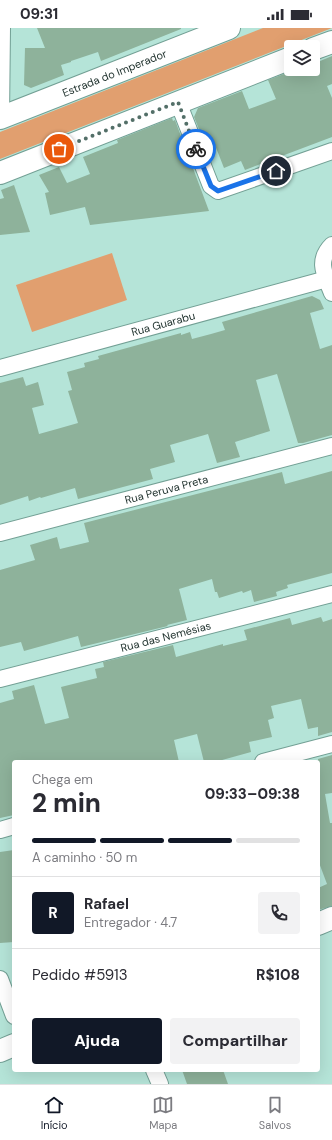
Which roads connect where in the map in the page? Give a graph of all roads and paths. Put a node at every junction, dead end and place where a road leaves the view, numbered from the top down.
1 (2, 28) edge
2 (229, 28) edge
3 (332, 42) edge
4 (320, 46) edge
5 (284, 61) edge
6 (178, 102) junction
7 (1, 118) edge
8 (332, 151) edge
9 (0, 173) edge
10 (332, 245) edge
11 (329, 286) edge
12 (0, 368) edge
13 (332, 446) edge
14 (0, 533) edge
15 (332, 594) edge
16 (0, 679) edge
17 (332, 744) edge
18 (271, 760) edge
19 (12, 827) edge
20 (0, 830) edge
21 (332, 918) edge
22 (320, 923) edge
23 (0, 975) edge
24 (12, 975) edge
25 (0, 980) edge
26 (12, 1011) edge
27 (12, 1046) edge
28 (0, 1051) edge
29 (155, 1072) edge
30 (160, 1084) edge

1 - 7 street
2 - 7 main road, Estrada do Imperador
3 - 4 main road
5 - 6 main road
6 - 8 street
6 - 9 main road
10 - 11 street
11 - 12 street, Rua Guarabu
13 - 14 street, Rua Peruva Preta
15 - 16 street, Rua das Nemésias
17 - 18 street
19 - 20 street
21 - 22 main road
23 - 24 street
25 - 26 street
27 - 28 main road
29 - 30 street

